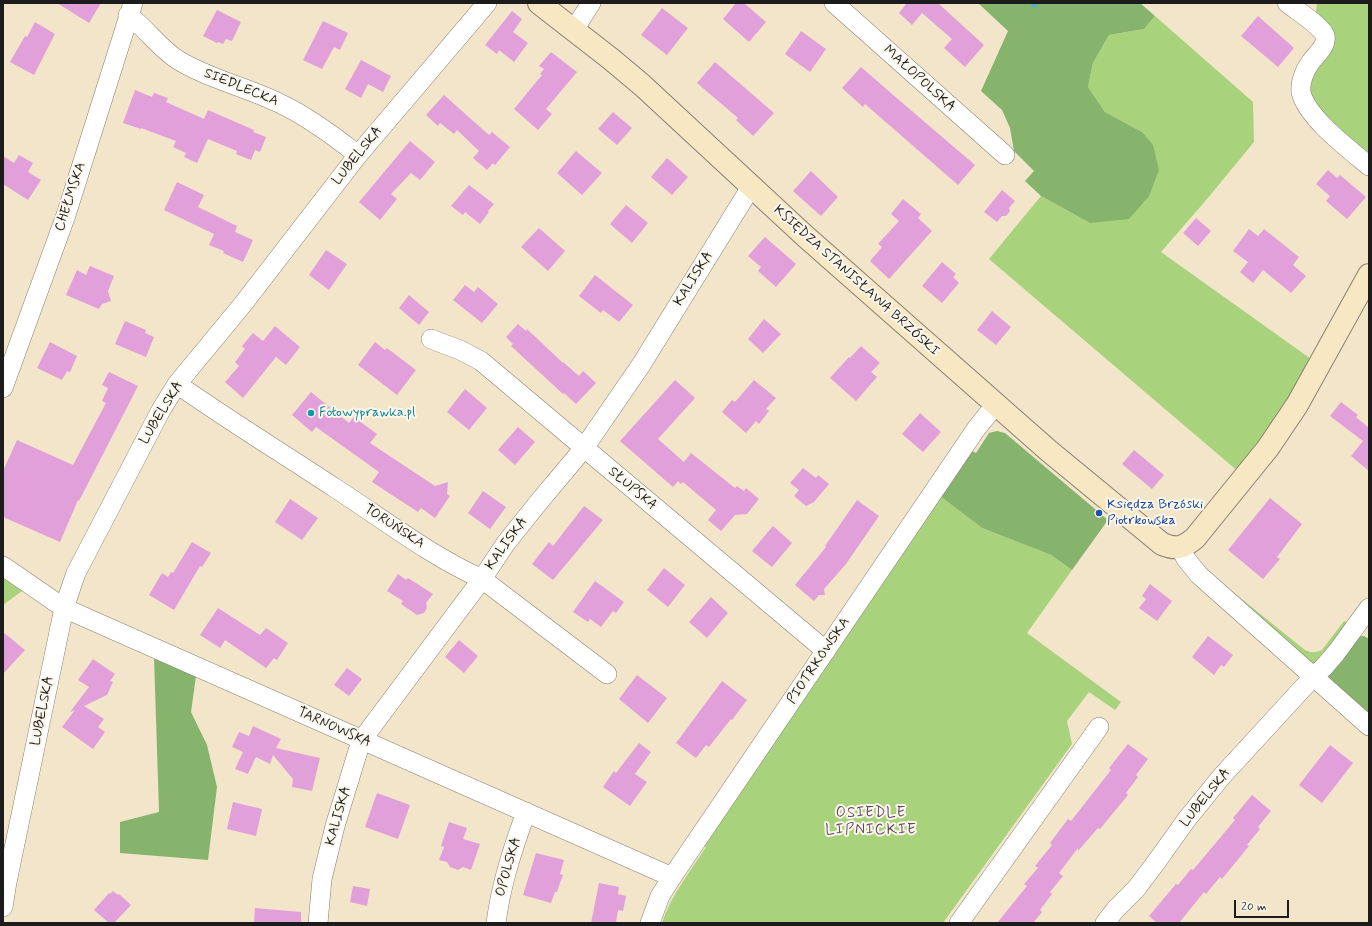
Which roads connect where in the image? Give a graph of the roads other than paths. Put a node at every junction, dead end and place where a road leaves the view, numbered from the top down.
1 (487, 3) edge
2 (539, 3) edge
3 (591, 3) edge
4 (834, 3) edge
5 (1287, 3) edge
6 (130, 9) edge
7 (574, 30) junction
8 (358, 155) junction
9 (1005, 155) dead end
10 (1369, 166) edge
11 (751, 187) junction
12 (1369, 275) edge
13 (431, 339) dead end
14 (177, 384) junction
15 (3, 388) edge
16 (996, 404) junction
17 (584, 448) junction
18 (1180, 547) junction
19 (3, 566) edge
20 (482, 579) junction
21 (64, 608) junction
22 (1369, 608) edge
23 (826, 651) junction
24 (607, 674) dead end
25 (1313, 677) junction
26 (1099, 726) dead end
27 (1369, 726) edge
28 (361, 740) junction
29 (526, 812) junction
30 (672, 877) junction
31 (3, 907) edge
32 (318, 923) edge
33 (496, 923) edge
34 (650, 923) edge
35 (959, 923) edge
36 (1105, 923) edge

1 - 8 street, LUBELSKA
2 - 7 street, KSIĘDZA STANISŁAWA BRZÓSKI
3 - 7 street
4 - 9 street, MAŁOPOLSKA
5 - 10 street
6 - 8 street, SIEDLECKA
6 - 15 street, CHEŁMSKA
7 - 11 street, KSIĘDZA STANISŁAWA BRZÓSKI
8 - 14 street, LUBELSKA
11 - 16 street, KSIĘDZA STANISŁAWA BRZÓSKI
11 - 17 street, KALISKA
12 - 18 street
13 - 17 street, SŁUPSKA
14 - 20 street, TORUŃSKA
14 - 21 street, LUBELSKA
16 - 18 street, KSIĘDZA STANISŁAWA BRZÓSKI
16 - 23 street, PIOTRKOWSKA
17 - 20 street, KALISKA
17 - 23 street, SŁUPSKA
18 - 25 street
19 - 21 street, TARNOWSKA
20 - 24 street, TORUŃSKA
20 - 28 street, KALISKA
21 - 28 street, TARNOWSKA
21 - 31 street, LUBELSKA
22 - 25 street
23 - 30 street, PIOTRKOWSKA
25 - 27 street
25 - 36 street, LUBELSKA
26 - 35 street
28 - 29 street, TARNOWSKA
28 - 32 street, KALISKA
29 - 30 street, TARNOWSKA
29 - 33 street, OPOLSKA
30 - 34 street, PIOTRKOWSKA

